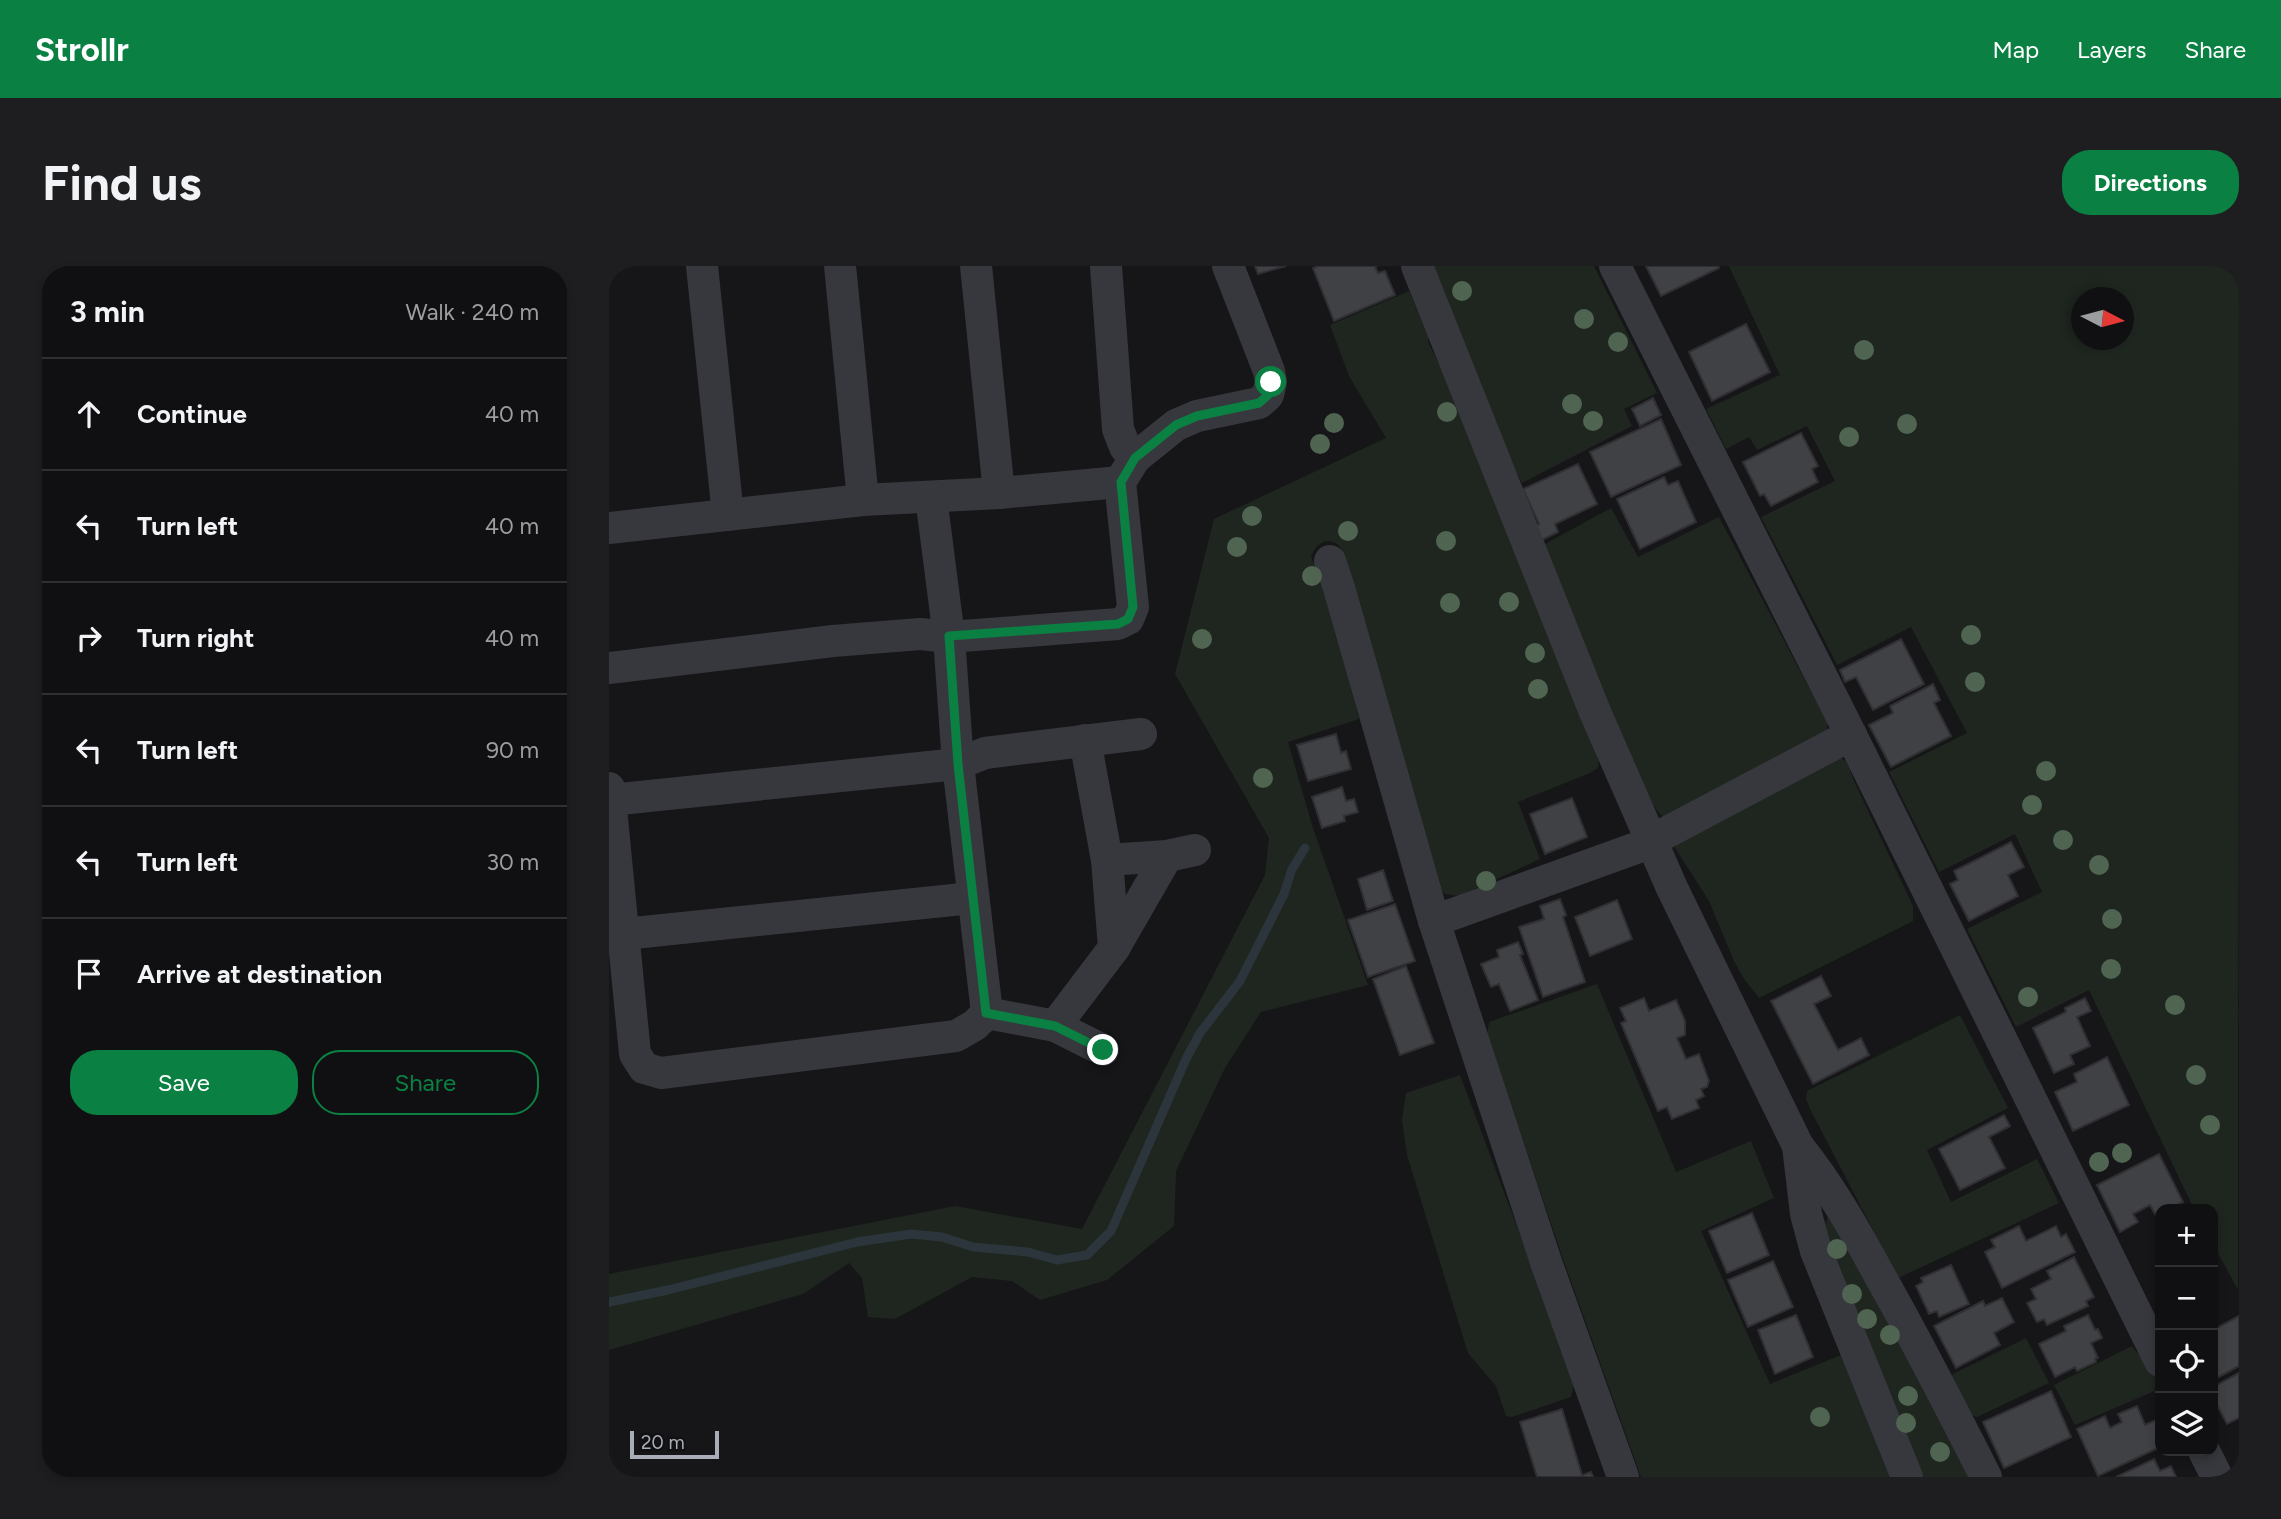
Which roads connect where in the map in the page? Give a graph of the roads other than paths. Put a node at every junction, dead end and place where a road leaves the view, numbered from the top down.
1 (702, 266) edge
2 (840, 266) edge
3 (976, 266) edge
4 (1107, 266) edge
5 (1228, 266) edge
6 (1417, 266) edge
7 (1615, 266) edge
8 (1128, 470) junction
9 (999, 493) junction
10 (931, 497) junction
11 (863, 500) junction
12 (727, 515) junction
13 (609, 528) edge
14 (1329, 561) dead end
15 (949, 636) junction
16 (609, 668) edge
17 (1141, 734) dead end
18 (1851, 735) junction
19 (1086, 740) junction
20 (958, 764) junction
21 (610, 794) edge
22 (1652, 841) junction
23 (1107, 860) junction
24 (972, 898) junction
25 (1434, 921) junction
26 (624, 934) junction
27 (1114, 948) junction
28 (986, 1013) junction
29 (1055, 1026) junction
30 (1103, 1050) dead end
31 (1798, 1146) junction
32 (2155, 1352) edge
33 (2206, 1456) edge
34 (1623, 1477) edge
35 (1907, 1477) edge
36 (1986, 1477) edge
37 (2217, 1477) edge

1 - 12 street
2 - 11 street
3 - 9 street
4 - 8 street
5 - 8 street
6 - 22 street
7 - 18 street
8 - 9 street
8 - 15 street
9 - 10 street
10 - 11 street
10 - 15 street
11 - 12 street
12 - 13 street
14 - 25 street
15 - 16 street
15 - 20 street
17 - 19 street
18 - 22 street
18 - 32 street
19 - 20 street
19 - 23 street
20 - 21 street
20 - 24 street
21 - 26 street
22 - 25 street
22 - 31 street
23 - 27 street
23 - 27 street
24 - 26 street
24 - 28 street
25 - 34 street
26 - 28 street
27 - 29 street
28 - 29 street
29 - 30 street
31 - 35 street
31 - 36 street
33 - 37 street

